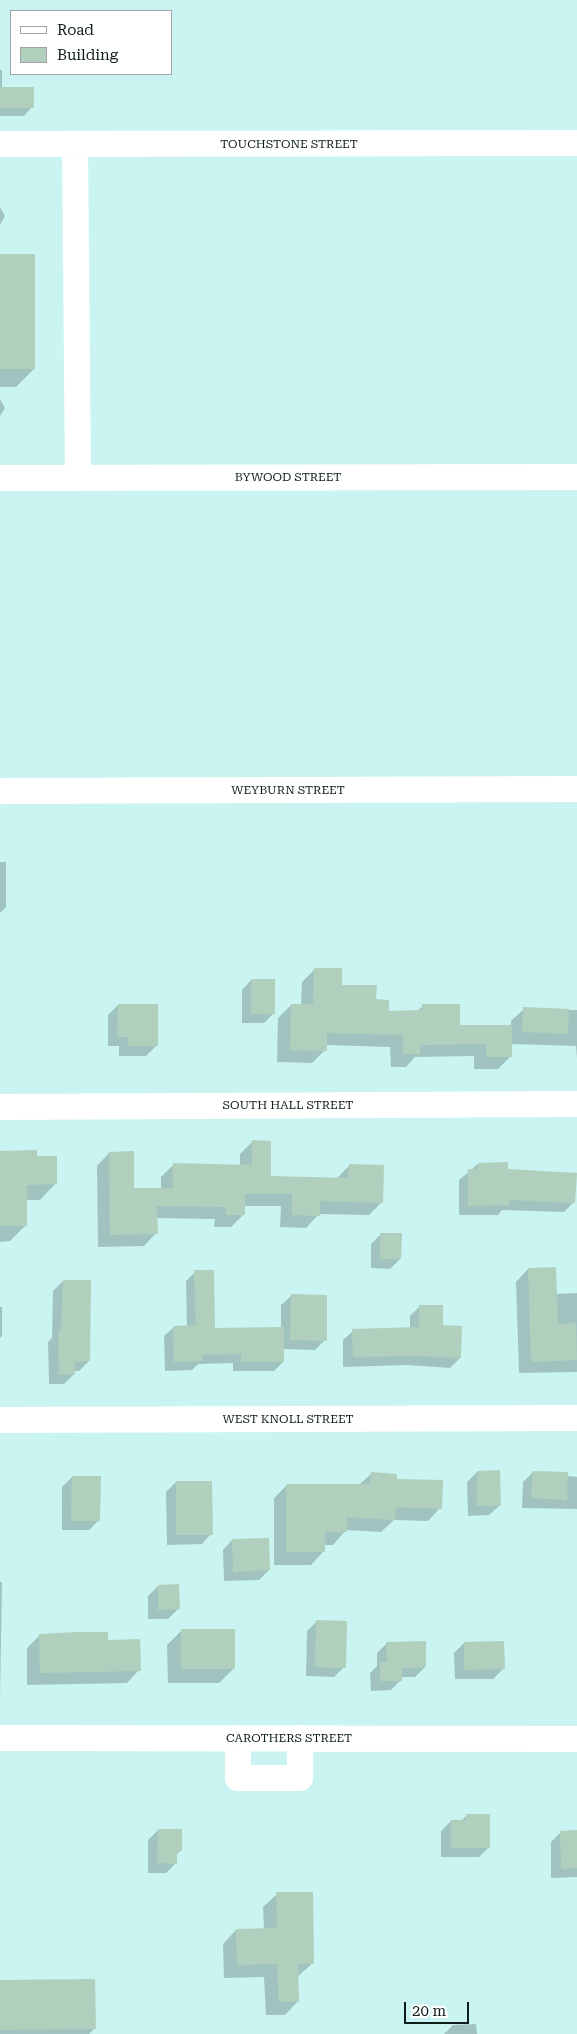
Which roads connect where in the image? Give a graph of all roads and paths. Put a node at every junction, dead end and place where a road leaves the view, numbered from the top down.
1 (577, 143) edge
2 (0, 144) edge
3 (75, 144) junction
4 (78, 477) junction
5 (577, 477) edge
6 (0, 478) edge
7 (577, 790) edge
8 (0, 791) edge
9 (577, 1104) edge
10 (0, 1107) edge
11 (577, 1418) edge
12 (0, 1420) edge
13 (0, 1738) edge
14 (238, 1738) junction
15 (300, 1738) junction
16 (577, 1739) edge

1 - 3 street, TOUCHSTONE STREET
2 - 3 street, TOUCHSTONE STREET
3 - 4 street
4 - 5 street, BYWOOD STREET
4 - 6 street, BYWOOD STREET
7 - 8 street, WEYBURN STREET
9 - 10 street, SOUTH HALL STREET
11 - 12 street, WEST KNOLL STREET
13 - 14 street, CAROTHERS STREET
14 - 15 street, CAROTHERS STREET
14 - 15 street
15 - 16 street, CAROTHERS STREET

